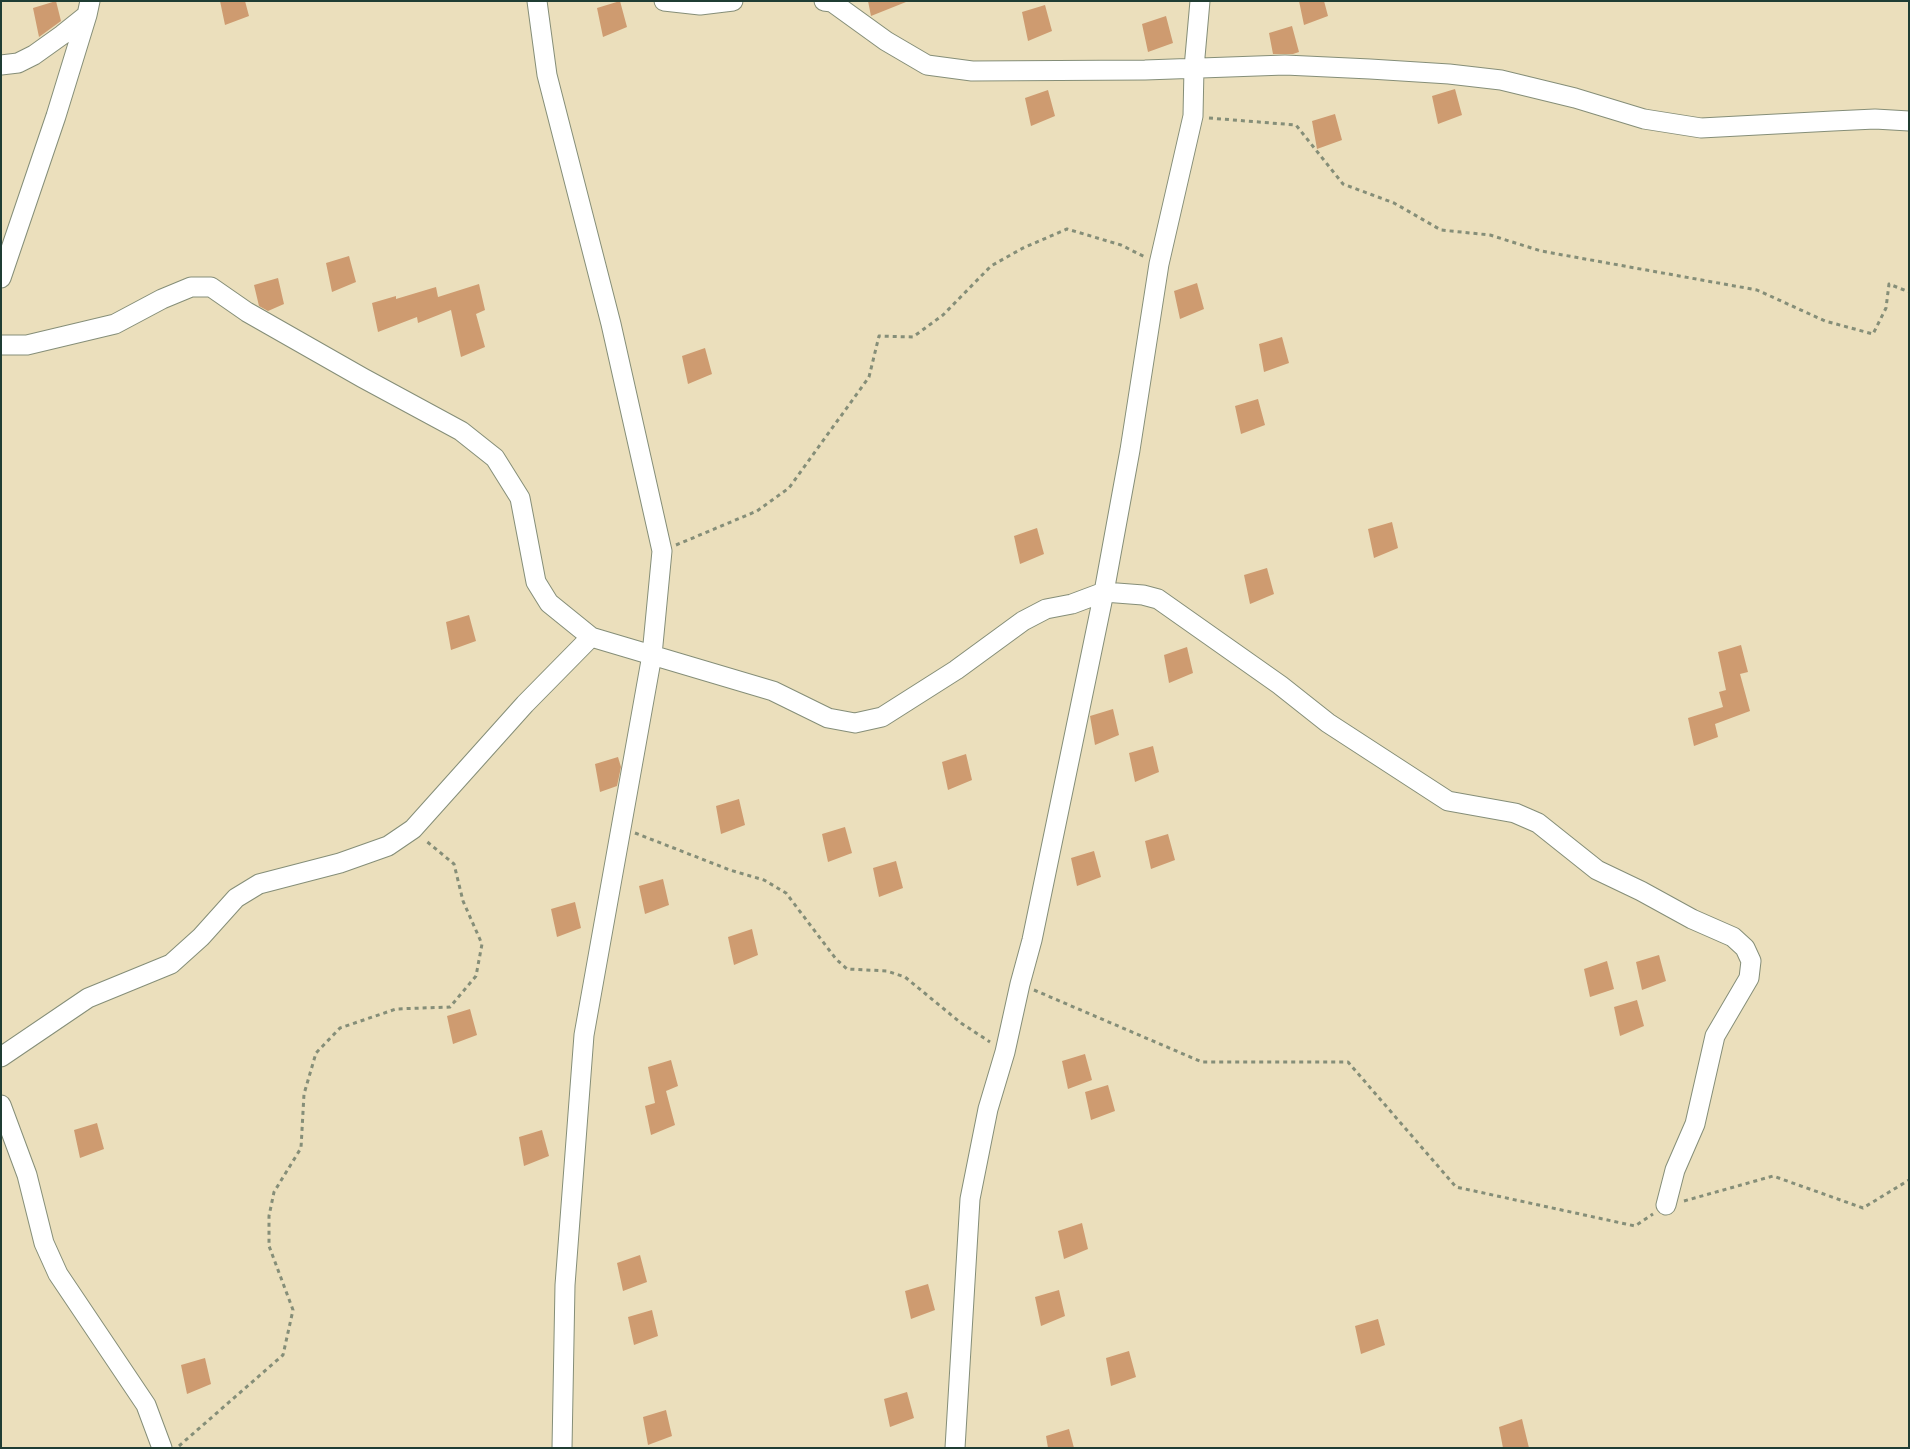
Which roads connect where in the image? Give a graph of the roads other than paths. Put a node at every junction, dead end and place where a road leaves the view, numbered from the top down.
1 (537, 1) edge
2 (664, 1) edge
3 (733, 1) edge
4 (824, 1) edge
5 (1200, 1) edge
6 (88, 8) edge
7 (1, 65) edge
8 (1194, 68) junction
9 (1909, 121) edge
10 (1, 278) edge
11 (1, 345) edge
12 (1104, 592) junction
13 (591, 637) junction
14 (652, 655) junction
15 (1, 1057) edge
16 (1, 1105) edge
17 (1666, 1205) road end
18 (162, 1448) edge
19 (562, 1448) edge
20 (955, 1448) edge

1 - 14 street
2 - 3 street
4 - 8 street
5 - 8 street
6 - 7 street
6 - 10 street
8 - 9 street
8 - 12 street
11 - 13 street
12 - 14 street
12 - 17 street
12 - 20 street
13 - 14 street
13 - 15 street
14 - 19 street
16 - 18 street

